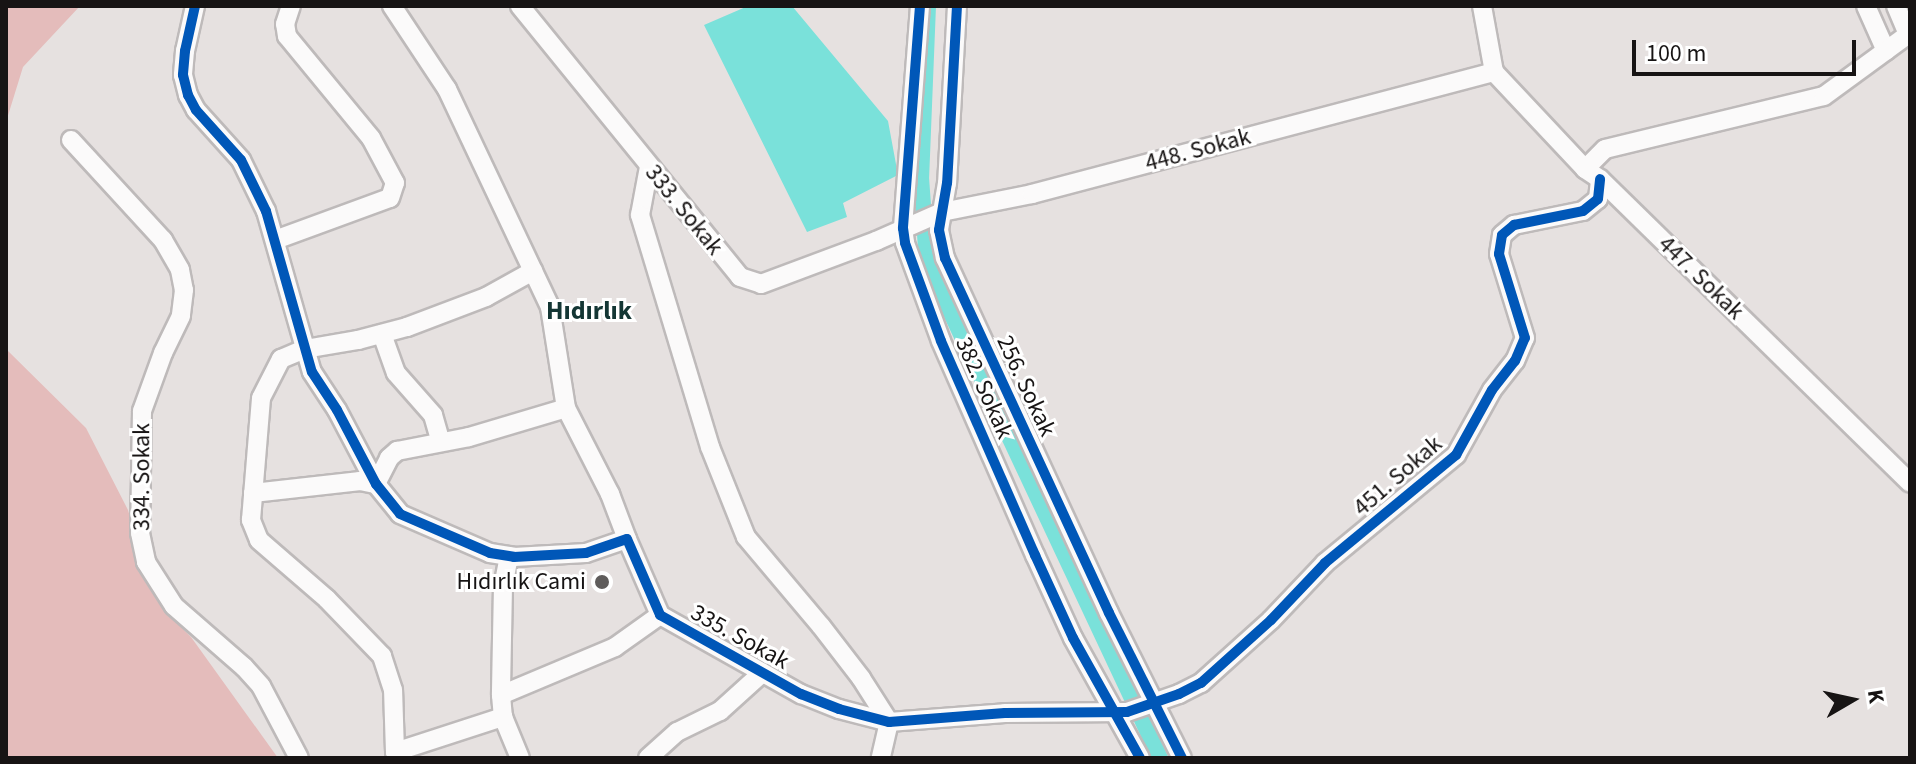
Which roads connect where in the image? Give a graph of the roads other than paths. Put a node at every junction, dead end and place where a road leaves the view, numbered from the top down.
1 (195, 6) edge
2 (291, 6) edge
3 (392, 6) edge
4 (520, 6) edge
5 (920, 6) edge
6 (957, 6) edge
7 (1482, 6) edge
8 (1866, 6) edge
9 (1896, 6) edge
10 (1909, 33) edge
11 (1886, 51) junction
12 (1494, 72) junction
13 (71, 140) dead end
14 (649, 167) junction
15 (1592, 174) junction
16 (939, 213) junction
17 (907, 226) junction
18 (275, 240) junction
19 (533, 271) junction
20 (382, 334) junction
21 (305, 349) junction
22 (566, 408) junction
23 (440, 440) junction
24 (1910, 483) edge
25 (376, 484) junction
26 (253, 493) junction
27 (627, 539) junction
28 (509, 556) junction
29 (660, 615) junction
30 (762, 673) junction
31 (501, 695) junction
32 (1151, 705) junction
33 (1121, 712) junction
34 (503, 717) junction
35 (889, 722) junction
36 (397, 755) edge
37 (299, 758) edge
38 (520, 758) edge
39 (648, 758) edge
40 (880, 758) edge
41 (1140, 758) edge
42 (1182, 758) edge

1 - 18 street
2 - 18 street
3 - 19 street, 335. Sokak
4 - 14 street, 333. Sokak
5 - 17 street, 382. Sokak
6 - 16 street, 256. Sokak
7 - 12 street
8 - 11 street
9 - 10 street
10 - 11 street
11 - 15 street
12 - 15 street, 447. Sokak
12 - 16 street, 448. Sokak
13 - 37 street, 334. Sokak
14 - 17 street, 333. Sokak
14 - 35 street
15 - 24 street, 447. Sokak
15 - 32 street, 451. Sokak
16 - 17 street, 448. Sokak
16 - 32 street, 256. Sokak
17 - 33 street, 382. Sokak
18 - 21 street
19 - 20 street
19 - 22 street, 335. Sokak
20 - 21 street
20 - 23 street
21 - 25 street
21 - 26 street
22 - 23 street
22 - 27 street, 335. Sokak
23 - 25 street
25 - 26 street
25 - 28 street
26 - 36 street
27 - 28 street
27 - 29 street, 335. Sokak
28 - 31 street
29 - 30 street, 335. Sokak
29 - 31 street
30 - 35 street, 335. Sokak
30 - 39 street
31 - 34 street
32 - 33 street, 451. Sokak
32 - 42 street, 256. Sokak
33 - 35 street, 335. Sokak
33 - 41 street, 382. Sokak
34 - 36 street
34 - 38 street
35 - 40 street

